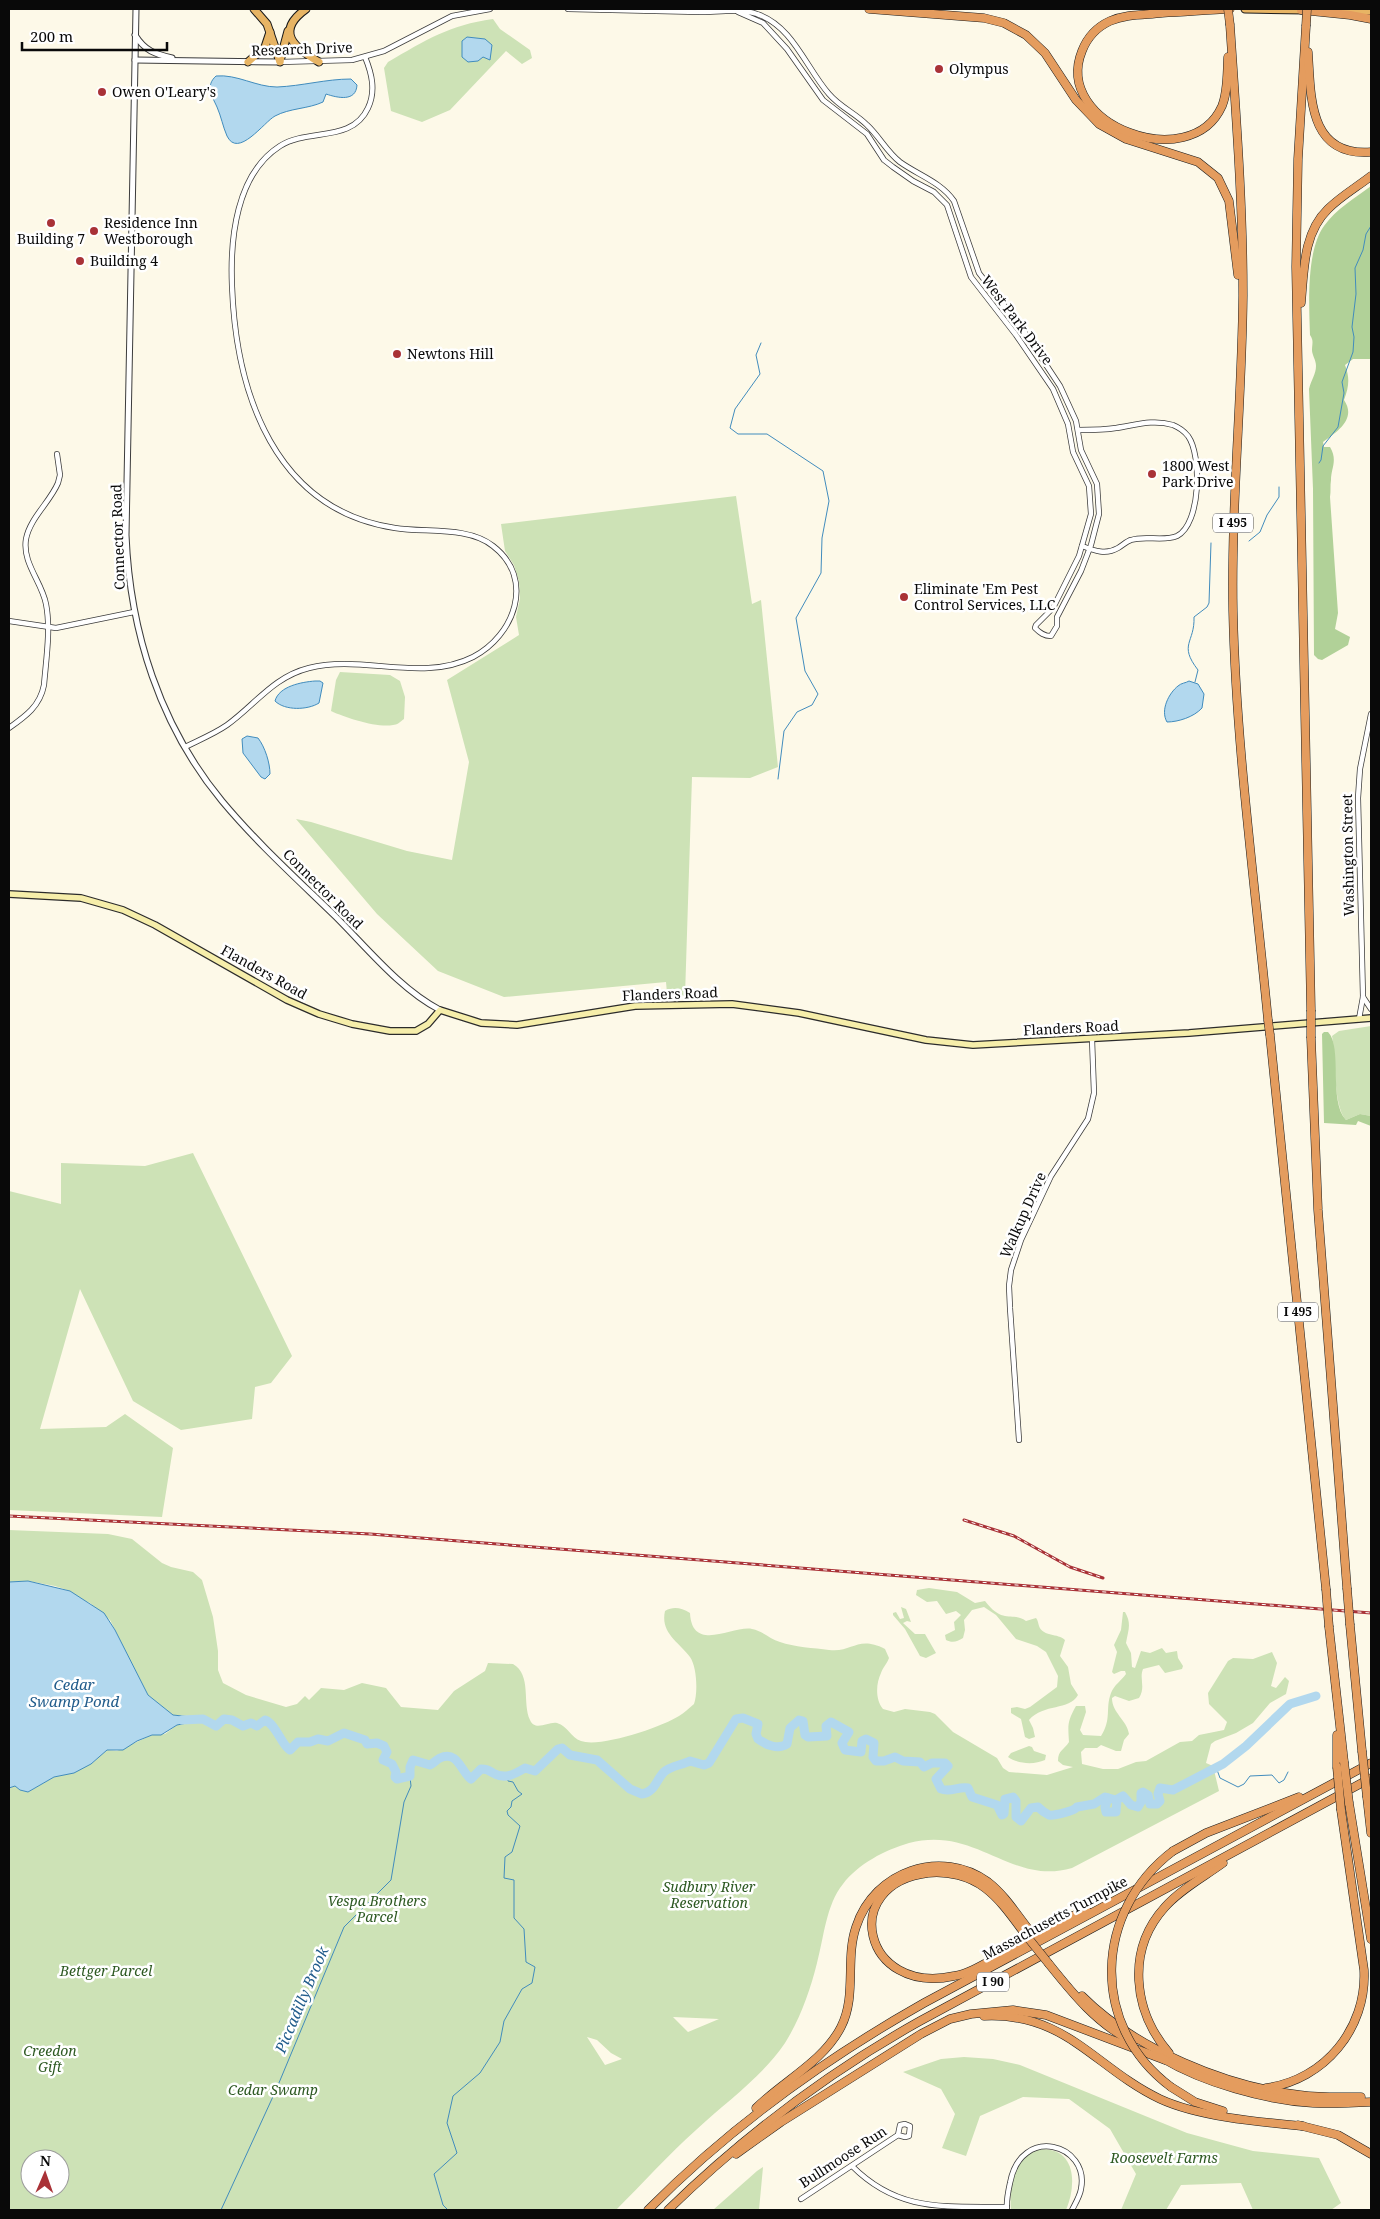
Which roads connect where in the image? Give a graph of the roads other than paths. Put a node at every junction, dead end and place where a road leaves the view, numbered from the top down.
1 (136, 9) edge
2 (254, 9) edge
3 (306, 9) edge
4 (490, 9) edge
5 (568, 9) edge
6 (869, 9) edge
7 (1229, 9) edge
8 (1245, 9) edge
9 (1304, 9) edge
10 (1371, 11) edge
11 (738, 12) junction
12 (1371, 19) edge
13 (292, 23) junction
14 (1230, 25) junction
15 (1306, 26) junction
16 (271, 32) junction
17 (135, 35) junction
18 (366, 57) junction
19 (134, 60) junction
20 (185, 60) junction
21 (248, 62) junction
22 (280, 62) junction
23 (319, 62) junction
24 (1371, 152) edge
25 (1371, 176) edge
26 (1242, 313) junction
27 (1298, 355) junction
28 (1078, 430) junction
29 (57, 454) dead end
30 (1082, 546) junction
31 (1090, 549) junction
32 (134, 612) junction
33 (9, 621) edge
34 (47, 628) junction
35 (1371, 714) edge
36 (9, 728) edge
37 (185, 747) junction
38 (9, 894) edge
39 (1364, 997) junction
40 (1371, 1009) edge
41 (440, 1010) junction
42 (1371, 1018) edge
43 (1359, 1019) junction
44 (1092, 1039) junction
45 (1019, 1440) dead end
46 (1338, 1706) junction
47 (1371, 1763) edge
48 (1371, 1778) edge
49 (1326, 1787) junction
50 (1369, 1795) edge
51 (1371, 1834) edge
52 (1245, 1847) junction
53 (1108, 1904) junction
54 (1028, 1932) junction
55 (1371, 1939) edge
56 (910, 2041) junction
57 (1169, 2058) junction
58 (1261, 2088) junction
59 (1371, 2096) edge
60 (1361, 2097) junction
61 (1313, 2098) dead end
62 (1371, 2102) edge
63 (1302, 2126) junction
64 (732, 2133) junction
65 (898, 2135) dead end
66 (1371, 2154) edge
67 (852, 2166) junction
68 (688, 2191) junction
69 (801, 2199) dead end
70 (1007, 2209) edge
71 (648, 2210) edge
72 (668, 2210) edge
73 (1072, 2210) edge

1 - 17 street, Connector Road
2 - 16 highway
3 - 13 highway
4 - 18 street, Research Drive
5 - 11 street
6 - 26 highway
7 - 14 highway, I 495, bridge
7 - 14 highway
8 - 9 highway
9 - 10 highway
9 - 12 highway
9 - 15 highway, I 495, bridge
11 - 28 street, West Park Drive
11 - 30 street, West Park Drive
13 - 22 highway
13 - 23 highway
14 - 26 highway, I 495
15 - 24 highway
15 - 27 highway, I 495
16 - 21 highway
16 - 22 highway
17 - 19 street, Connector Road
17 - 20 street
18 - 23 street, Research Drive
18 - 37 street
19 - 20 street, Research Drive
19 - 32 street, Connector Road
20 - 21 street, Research Drive
21 - 22 street, Research Drive
22 - 23 street, Research Drive
25 - 27 highway
26 - 46 highway, I 495, bridge
27 - 50 highway, I 495, bridge
28 - 31 street, West Park Drive
28 - 31 street
29 - 34 street
30 - 31 street
30 - 31 street, West Park Drive
32 - 34 street
32 - 37 street, Connector Road
33 - 34 street
34 - 36 street
35 - 39 street, Washington Street
37 - 41 street, Connector Road
38 - 41 main road, Flanders Road
39 - 40 street, Washington Street
39 - 43 street, Washington Street
41 - 44 main road, Flanders Road
42 - 43 main road, Flanders Road
43 - 44 main road, Flanders Road
44 - 45 street, Walkup Drive
46 - 55 highway, I 495, bridge
46 - 58 highway, bridge
47 - 49 highway, Massachusetts Turnpike / I 90
48 - 52 highway, Massachusetts Turnpike / I 90
49 - 53 highway, Massachusetts Turnpike / I 90
49 - 63 highway, bridge
50 - 51 highway, I 495
52 - 57 highway
52 - 68 highway, Massachusetts Turnpike / I 90
53 - 54 highway
53 - 64 highway, Massachusetts Turnpike / I 90
54 - 57 highway
54 - 64 highway
56 - 57 highway
56 - 63 highway
56 - 68 highway
57 - 58 highway
57 - 62 highway
58 - 60 highway
59 - 60 highway
60 - 61 highway
63 - 66 highway
64 - 71 highway, Massachusetts Turnpike / I 90
65 - 67 street, Bullmoose Run
67 - 69 street, Bullmoose Run
67 - 70 street
68 - 72 highway, Massachusetts Turnpike / I 90
70 - 73 street

